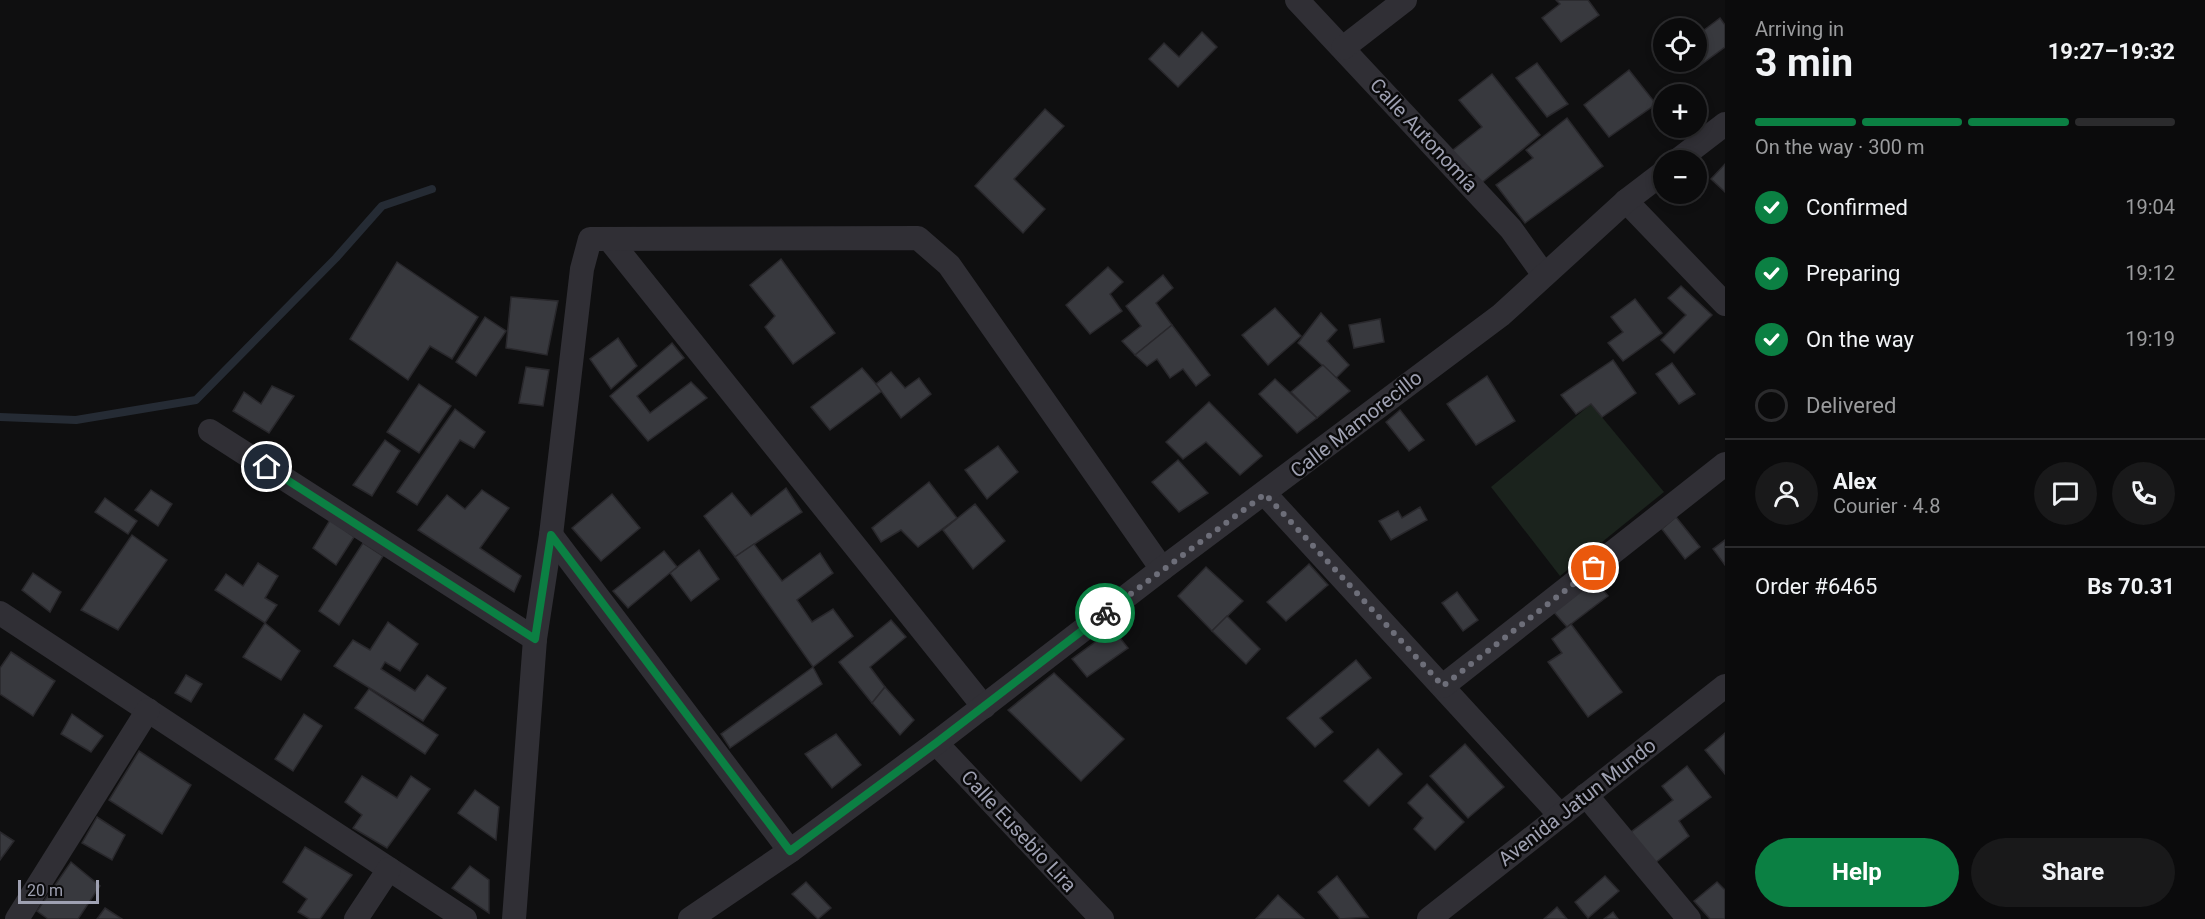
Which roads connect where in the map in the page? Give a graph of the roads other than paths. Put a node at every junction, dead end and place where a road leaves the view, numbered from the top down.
1 (1297, 0) edge
2 (1405, 0) edge
3 (1343, 48) junction
4 (1725, 124) edge
5 (1691, 150) edge
6 (1653, 180) edge
7 (1626, 201) junction
8 (609, 239) junction
9 (1544, 275) junction
10 (1725, 304) edge
11 (210, 431) dead end
12 (1725, 465) edge
13 (1265, 494) junction
14 (551, 535) junction
15 (1162, 569) junction
16 (0, 613) edge
17 (535, 639) junction
18 (1443, 686) junction
19 (1725, 686) edge
20 (984, 707) junction
21 (147, 710) junction
22 (936, 743) junction
23 (1586, 795) junction
24 (1560, 815) junction
25 (790, 851) junction
26 (389, 869) junction
27 (0, 915) edge
28 (6, 919) edge
29 (17, 919) edge
30 (356, 919) edge
31 (465, 919) edge
32 (514, 919) edge
33 (690, 919) edge
34 (1102, 919) edge
35 (1429, 919) edge
36 (1689, 919) edge

1 - 3 street, Calle Autonomía
2 - 3 street
3 - 9 street, Calle Autonomía
4 - 5 street
6 - 7 street, Calle Mamorecillo
7 - 9 street, Calle Mamorecillo
7 - 10 street
8 - 14 street
8 - 15 street
8 - 20 street
9 - 13 street, Calle Mamorecillo
11 - 17 street
12 - 18 street
13 - 15 street, Calle Mamorecillo
13 - 18 street
14 - 17 street
14 - 25 street
15 - 20 street, Calle Mamorecillo
16 - 21 street
17 - 32 street
18 - 24 street
19 - 23 street, Avenida Jatun Mundo
20 - 22 street, Calle Mamorecillo
21 - 26 street
21 - 29 street
22 - 25 street, Calle Mamorecillo
22 - 34 street, Calle Eusebio Lira
23 - 24 street, Avenida Jatun Mundo
23 - 36 street
24 - 35 street, Avenida Jatun Mundo
25 - 33 street, Calle Mamorecillo
26 - 30 street
26 - 31 street
27 - 28 street

